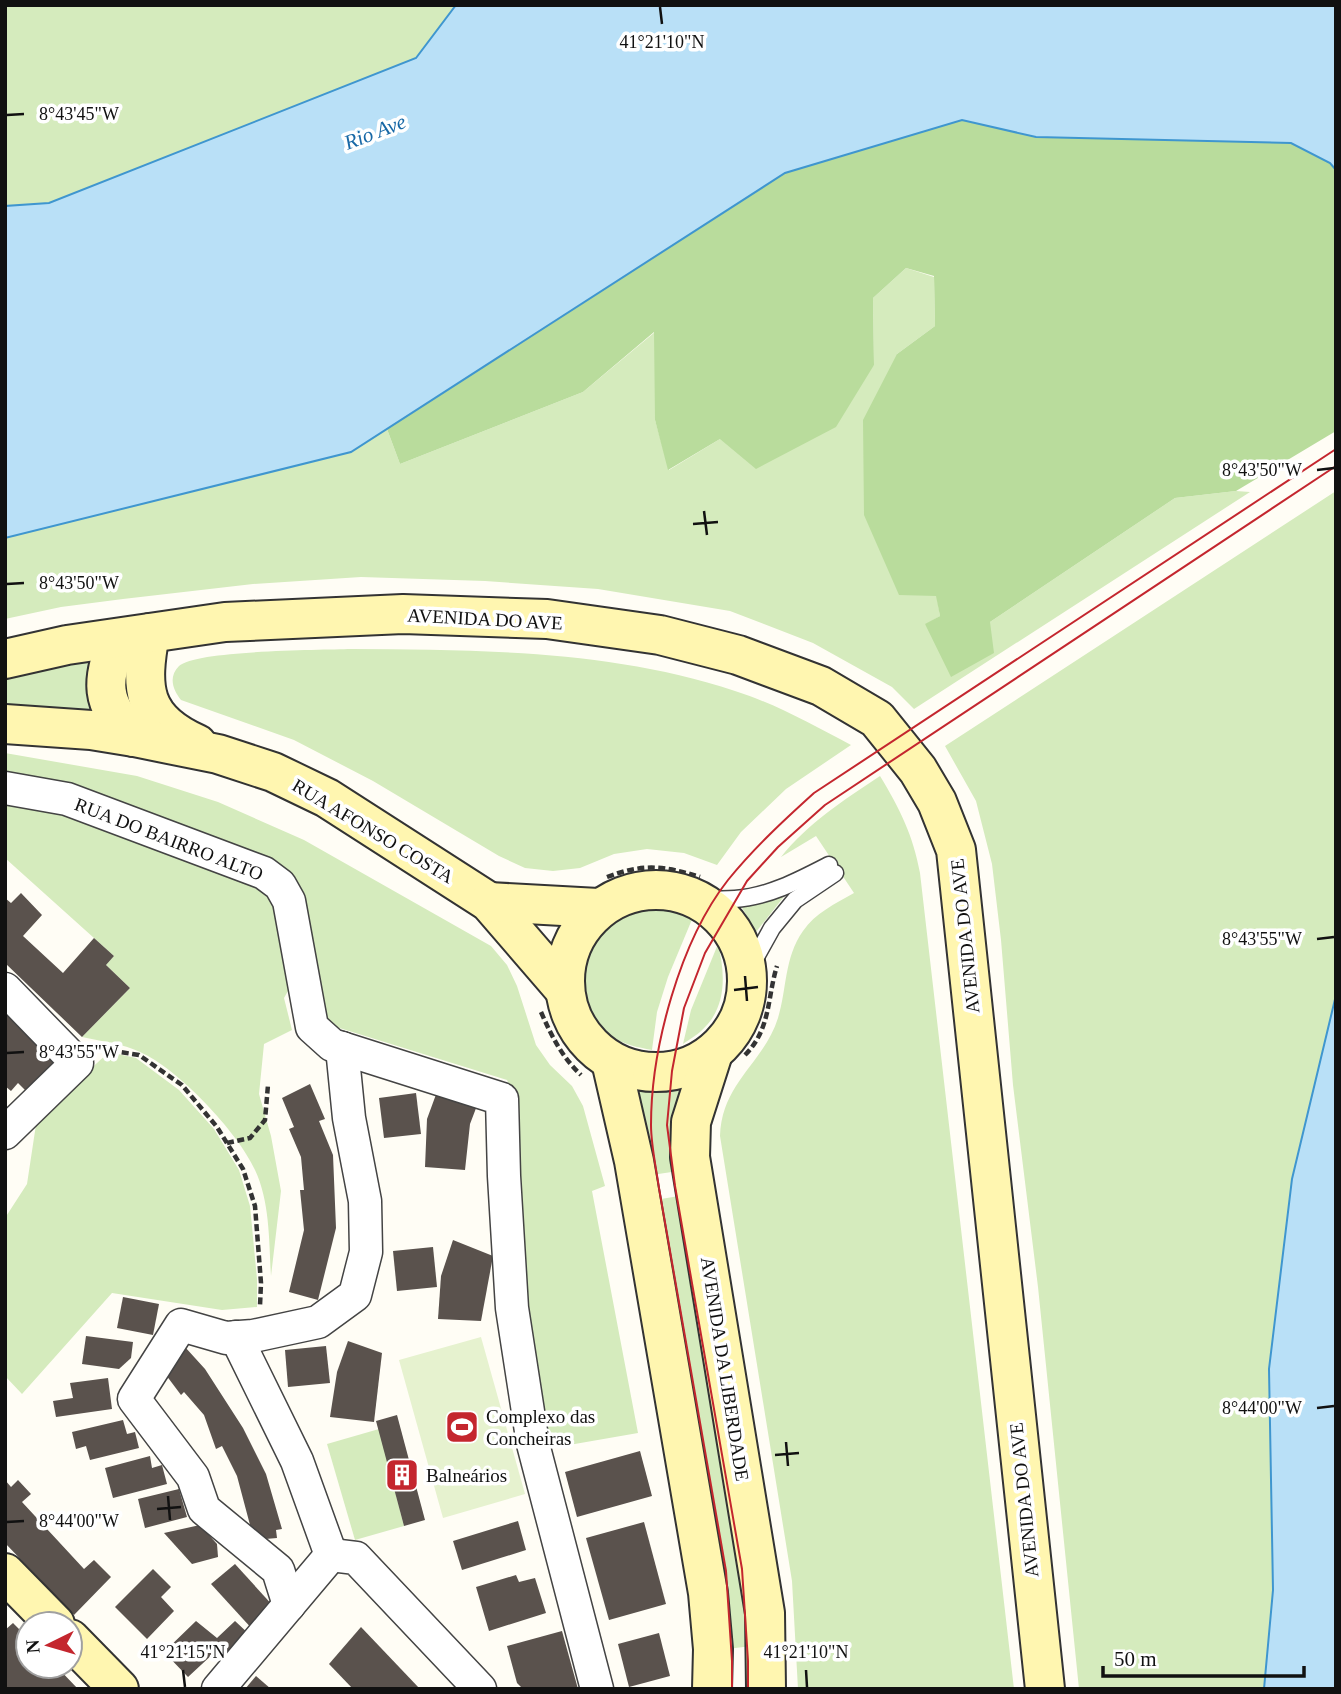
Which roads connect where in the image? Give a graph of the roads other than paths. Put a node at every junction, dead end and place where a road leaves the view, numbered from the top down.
1 (134, 635) junction
2 (5, 659) edge
3 (5, 724) edge
4 (134, 737) junction
5 (218, 754) junction
6 (5, 788) edge
7 (702, 889) junction
8 (599, 894) junction
9 (489, 902) junction
10 (763, 967) junction
11 (5, 989) edge
12 (564, 989) junction
13 (342, 1048) junction
14 (728, 1055) junction
15 (611, 1061) junction
16 (5, 1133) edge
17 (247, 1336) junction
18 (331, 1555) junction
19 (5, 1573) edge
20 (289, 1605) junction
21 (41, 1610) edge
22 (84, 1653) edge
23 (119, 1689) edge
24 (218, 1689) edge
25 (480, 1689) edge
26 (597, 1689) edge
27 (712, 1689) edge
28 (766, 1689) edge
29 (1045, 1689) edge

1 - 2 street, AVENIDA DO AVE
1 - 4 street
1 - 5 street
1 - 29 street, AVENIDA DO AVE
3 - 4 street, RUA AFONSO COSTA
4 - 5 street, RUA AFONSO COSTA
5 - 9 street, RUA AFONSO COSTA
6 - 13 street, RUA DO BAIRRO ALTO
7 - 8 street
7 - 10 street
7 - 10 lane
8 - 9 street, RUA AFONSO COSTA
8 - 12 street
9 - 12 street, RUA AFONSO COSTA
10 - 14 street
11 - 16 street
12 - 15 street
13 - 17 street
13 - 26 street, RUA DO BAIRRO ALTO
14 - 15 street
14 - 28 street, AVENIDA DA LIBERDADE
15 - 27 street
17 - 18 street
17 - 20 street
18 - 20 street
18 - 25 street
19 - 21 street
20 - 24 street
22 - 23 street

